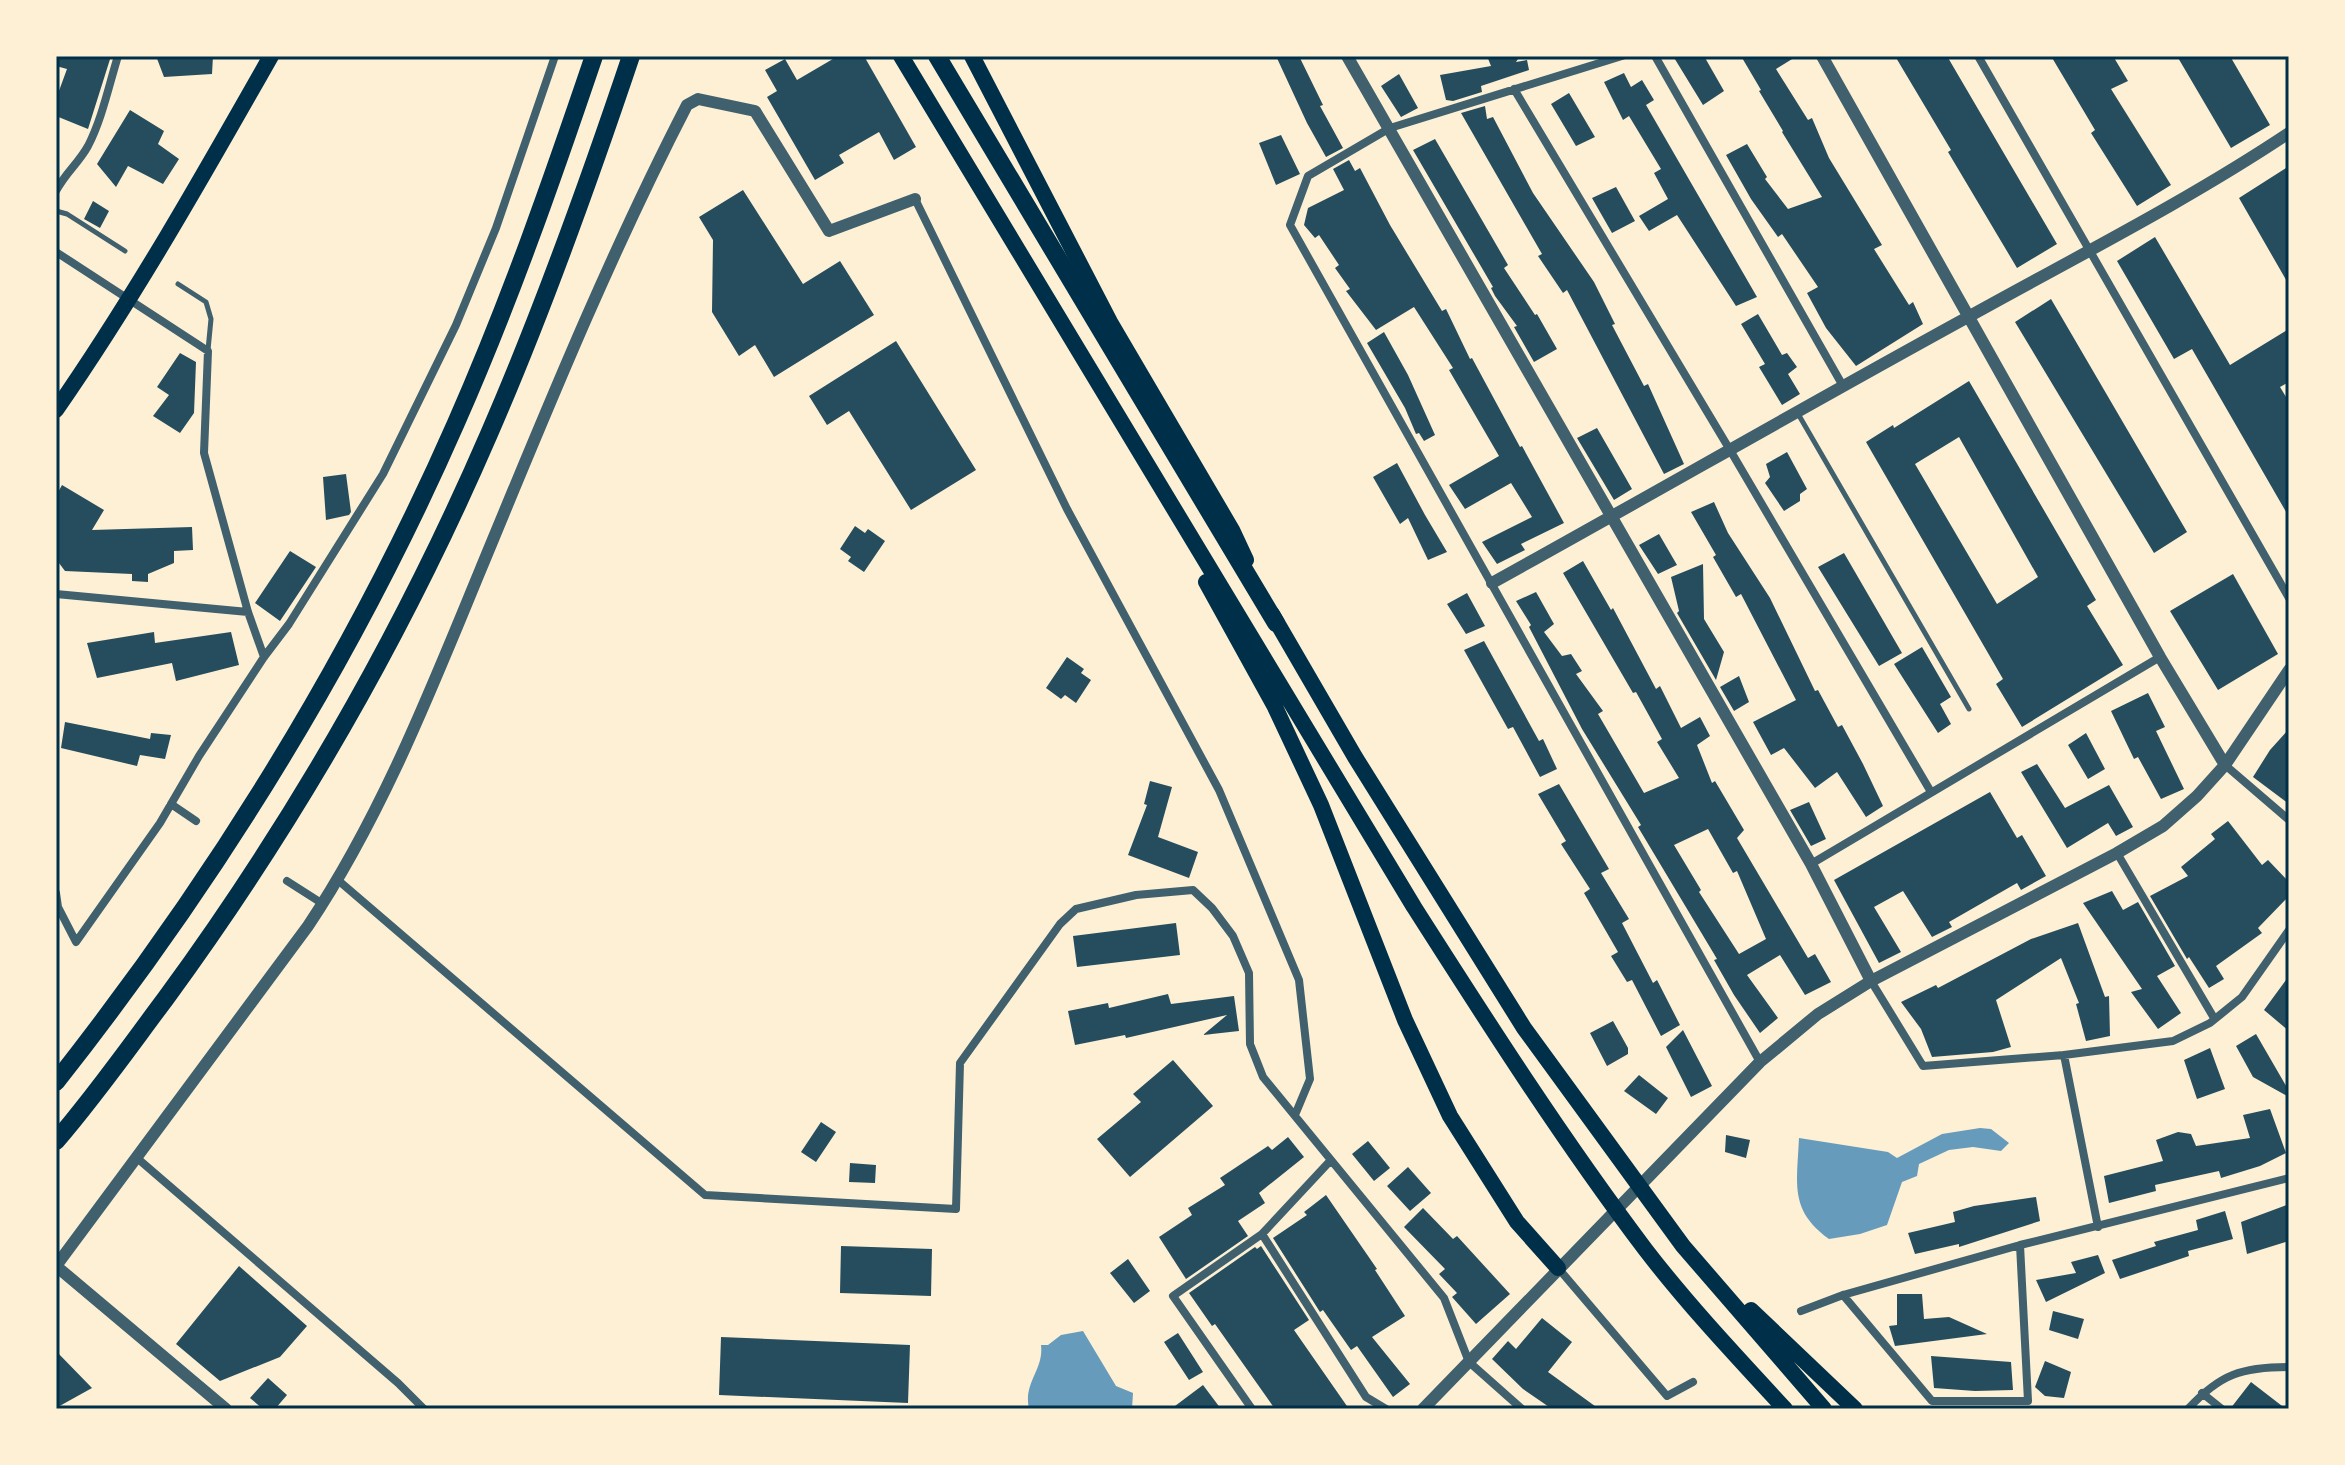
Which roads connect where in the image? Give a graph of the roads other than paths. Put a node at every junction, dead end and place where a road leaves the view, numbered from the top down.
1 (118, 56) edge
2 (271, 56) edge
3 (555, 56) edge
4 (594, 56) edge
5 (631, 56) edge
6 (901, 56) edge
7 (937, 56) edge
8 (972, 56) edge
9 (1347, 56) edge
10 (1622, 56) edge
11 (1655, 56) edge
12 (1822, 56) edge
13 (1978, 56) edge
14 (1514, 89) junction
15 (1390, 128) junction
16 (2289, 133) edge
17 (56, 191) edge
18 (915, 199) joint
19 (56, 211) edge
20 (125, 251) dead end
21 (2089, 251) junction
22 (56, 252) edge
23 (178, 284) dead end
24 (129, 299) junction
25 (1048, 299) junction
26 (1969, 316) junction
27 (208, 351) junction
28 (1843, 386) junction
29 (56, 410) edge
30 (1797, 411) junction
31 (1730, 450) junction
32 (1611, 517) junction
33 (1492, 583) junction
34 (56, 594) edge
35 (2289, 598) edge
36 (248, 612) junction
37 (1276, 623) junction
38 (264, 657) junction
39 (2160, 657) junction
40 (2289, 670) edge
41 (1969, 709) dead end
42 (2225, 765) junction
43 (1931, 792) junction
44 (171, 804) junction
45 (2289, 820) edge
46 (196, 821) dead end
47 (2117, 853) junction
48 (1811, 864) junction
49 (287, 881) dead end
50 (339, 881) junction
51 (56, 893) edge
52 (323, 904) junction
53 (2289, 930) edge
54 (1871, 981) junction
55 (2214, 1018) junction
56 (2064, 1055) junction
57 (1760, 1062) junction
58 (56, 1082) edge
59 (1295, 1115) junction
60 (60, 1136) edge
61 (137, 1158) junction
62 (1331, 1160) junction
63 (2289, 1178) edge
64 (2098, 1227) junction
65 (1262, 1234) junction
66 (2020, 1245) junction
67 (1683, 1246) junction
68 (56, 1266) edge
69 (1558, 1268) junction
70 (1843, 1295) junction
71 (1801, 1311) dead end
72 (1731, 1350) junction
73 (1469, 1362) junction
74 (2289, 1367) edge
75 (1693, 1382) dead end
76 (2202, 1393) junction
77 (226, 1409) edge
78 (424, 1409) edge
79 (1252, 1409) edge
80 (1386, 1409) edge
81 (1423, 1409) edge
82 (1522, 1409) edge
83 (1772, 1409) edge
84 (1785, 1409) edge
85 (1824, 1409) edge
86 (1855, 1409) edge
87 (2188, 1409) edge
88 (2222, 1409) edge

1 - 17 street
2 - 24 main road
3 - 38 street
4 - 58 highway
5 - 60 highway
6 - 25 main road
7 - 37 highway
8 - 37 main road
9 - 15 street
10 - 14 street
11 - 28 street
12 - 26 street
13 - 21 street
14 - 15 street
14 - 31 street
15 - 32 street
15 - 33 street
16 - 21 street
18 - 50 street
18 - 59 street
19 - 20 lane
21 - 26 street
21 - 35 street
22 - 24 street
23 - 27 lane
24 - 27 street
24 - 29 main road
25 - 69 main road
25 - 72 main road
26 - 28 street
26 - 39 street
27 - 36 street
28 - 30 street
30 - 31 street
30 - 41 lane
31 - 32 street
31 - 43 street
32 - 33 street
32 - 48 street
33 - 57 street
34 - 36 street
36 - 38 street
37 - 67 main road
38 - 44 street
39 - 42 street
39 - 43 street
40 - 42 street
42 - 45 street
42 - 47 street
43 - 48 street
44 - 46 street
44 - 51 street
47 - 54 street
47 - 55 street
48 - 54 street
49 - 52 street
50 - 52 street
50 - 59 street
52 - 61 street
53 - 55 street
54 - 56 street
54 - 57 street
55 - 56 street
56 - 64 street
57 - 69 street
59 - 62 street
61 - 68 street
61 - 78 street
62 - 65 street
62 - 73 street
63 - 64 street
64 - 66 street
65 - 79 street
65 - 80 street
66 - 70 street
66 - 70 street
67 - 85 main road
67 - 86 main road
68 - 77 street
69 - 73 street
69 - 75 street
70 - 71 street
72 - 83 main road
72 - 84 main road
73 - 81 street
73 - 82 street
74 - 76 street
76 - 87 street
76 - 88 street

